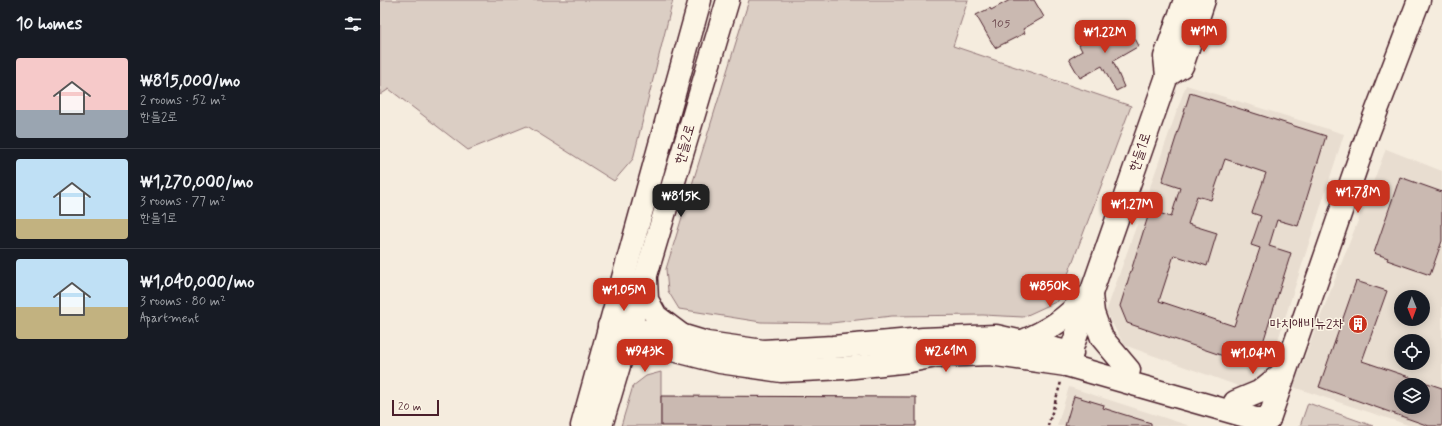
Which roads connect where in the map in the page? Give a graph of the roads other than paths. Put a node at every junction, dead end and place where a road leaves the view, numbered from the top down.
1 (700, 0) edge
2 (728, 0) edge
3 (1185, 0) edge
4 (1204, 0) edge
5 (1419, 0) edge
6 (1167, 76) junction
7 (646, 277) junction
8 (1091, 294) junction
9 (609, 326) junction
10 (630, 332) junction
11 (673, 342) junction
12 (1021, 342) junction
13 (1068, 358) junction
14 (1129, 370) junction
15 (1285, 371) junction
16 (615, 380) junction
17 (1235, 402) junction
18 (1269, 419) junction
19 (582, 426) edge
20 (601, 426) edge

1 - 9 street, 한들2로
2 - 7 street, 한들2로
3 - 6 street, 한들1로
4 - 6 street
5 - 15 street
6 - 8 street, 한들1로
7 - 10 street, 한들2로
7 - 11 street
8 - 12 street
8 - 13 street, 한들1로
8 - 14 street
9 - 10 street
9 - 19 street, 한들2로
10 - 11 street
10 - 16 street, 한들2로
11 - 12 street
11 - 13 street
11 - 16 street
12 - 13 street
13 - 14 street
13 - 18 street
14 - 17 street
15 - 17 street
15 - 18 street
16 - 20 street, 한들2로
17 - 18 street

